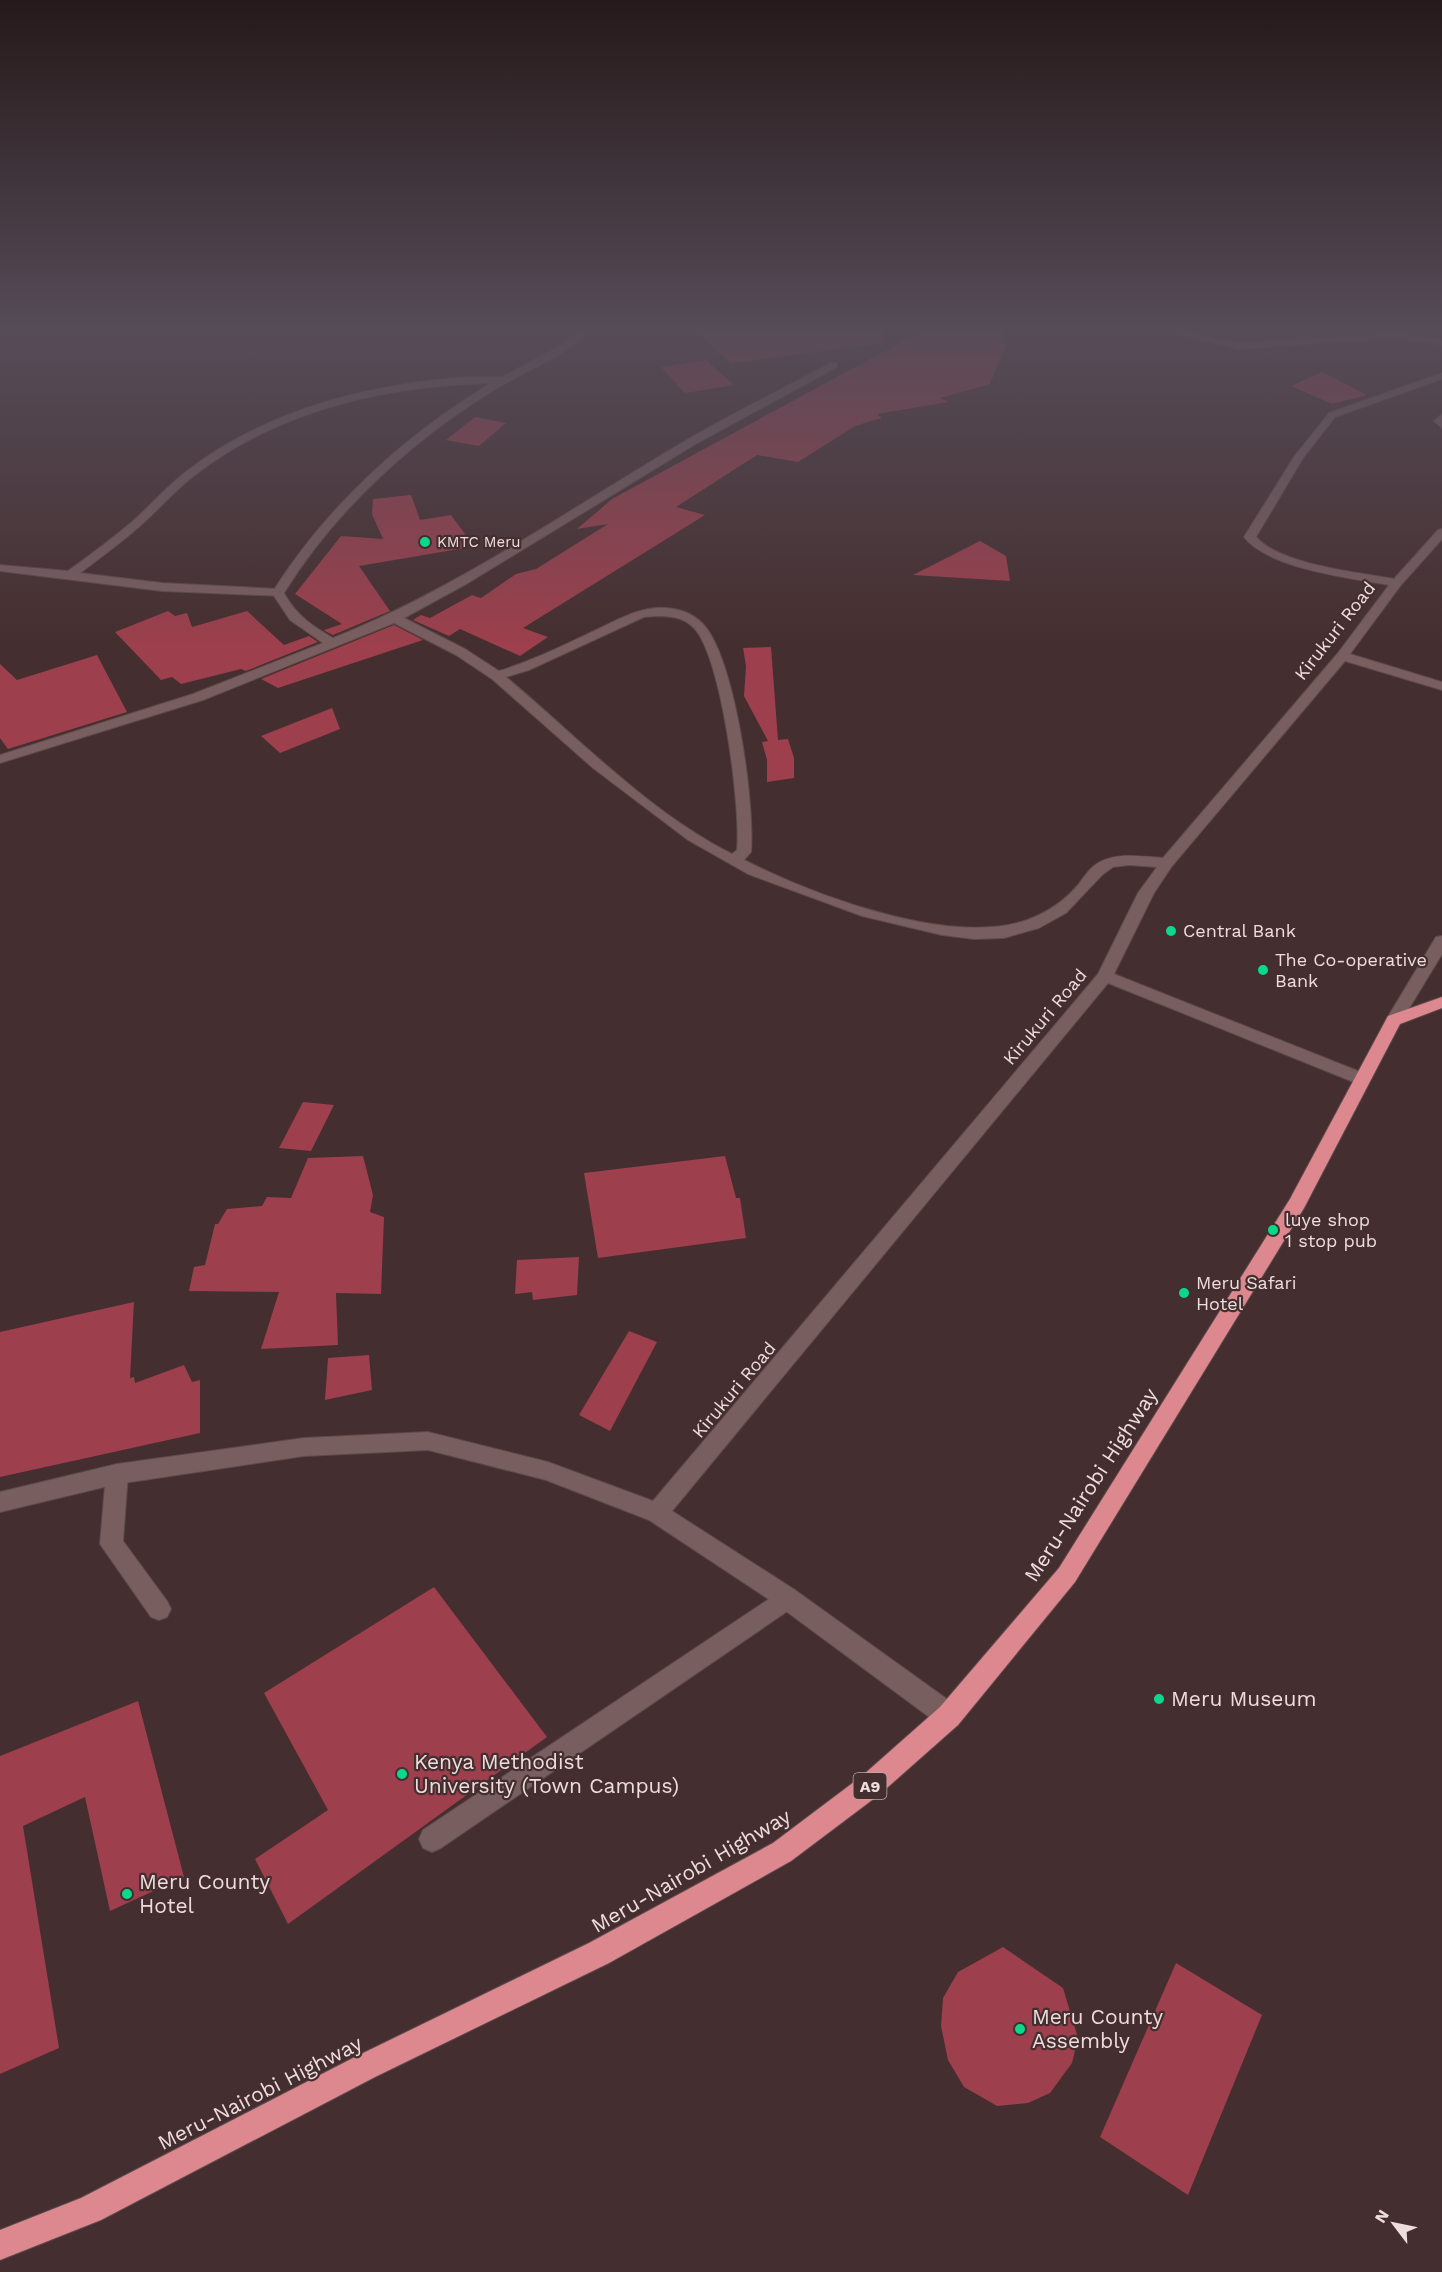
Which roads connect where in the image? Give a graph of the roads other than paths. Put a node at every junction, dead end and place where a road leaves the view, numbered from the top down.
1 (252, 433) edge
2 (431, 433) edge
3 (708, 433) edge
4 (1317, 433) edge
5 (1442, 532) edge
6 (0, 568) edge
7 (70, 575) junction
8 (1396, 583) junction
9 (278, 593) junction
10 (395, 618) junction
11 (331, 642) junction
12 (1342, 656) junction
13 (497, 676) junction
14 (1442, 686) edge
15 (0, 759) edge
16 (734, 860) junction
17 (1167, 863) junction
18 (1442, 941) edge
19 (1437, 958) edge
20 (1105, 976) junction
21 (1442, 1002) edge
22 (1394, 1020) junction
23 (1362, 1079) junction
24 (117, 1474) junction
25 (0, 1502) edge
26 (657, 1513) junction
27 (787, 1598) junction
28 (159, 1609) dead end
29 (949, 1716) junction
30 (432, 1839) dead end
31 (0, 2244) edge

1 - 7 street
2 - 9 street
3 - 10 street
4 - 8 street
5 - 8 street, Kirukuri Road
6 - 7 street
7 - 9 street
8 - 12 street, Kirukuri Road
9 - 11 street
10 - 11 street
10 - 13 street
11 - 15 street
12 - 14 street
12 - 17 street, Kirukuri Road
13 - 16 street
13 - 16 street
16 - 17 street
17 - 20 street, Kirukuri Road
18 - 19 street
19 - 22 street
20 - 23 street
20 - 26 street, Kirukuri Road
21 - 22 highway
22 - 23 highway, Meru-Nairobi Highway / A9
23 - 29 highway, Meru-Nairobi Highway / A9
24 - 25 street
24 - 26 street
24 - 28 street
26 - 27 street
27 - 29 street
27 - 30 street
29 - 31 highway, Meru-Nairobi Highway / A9

